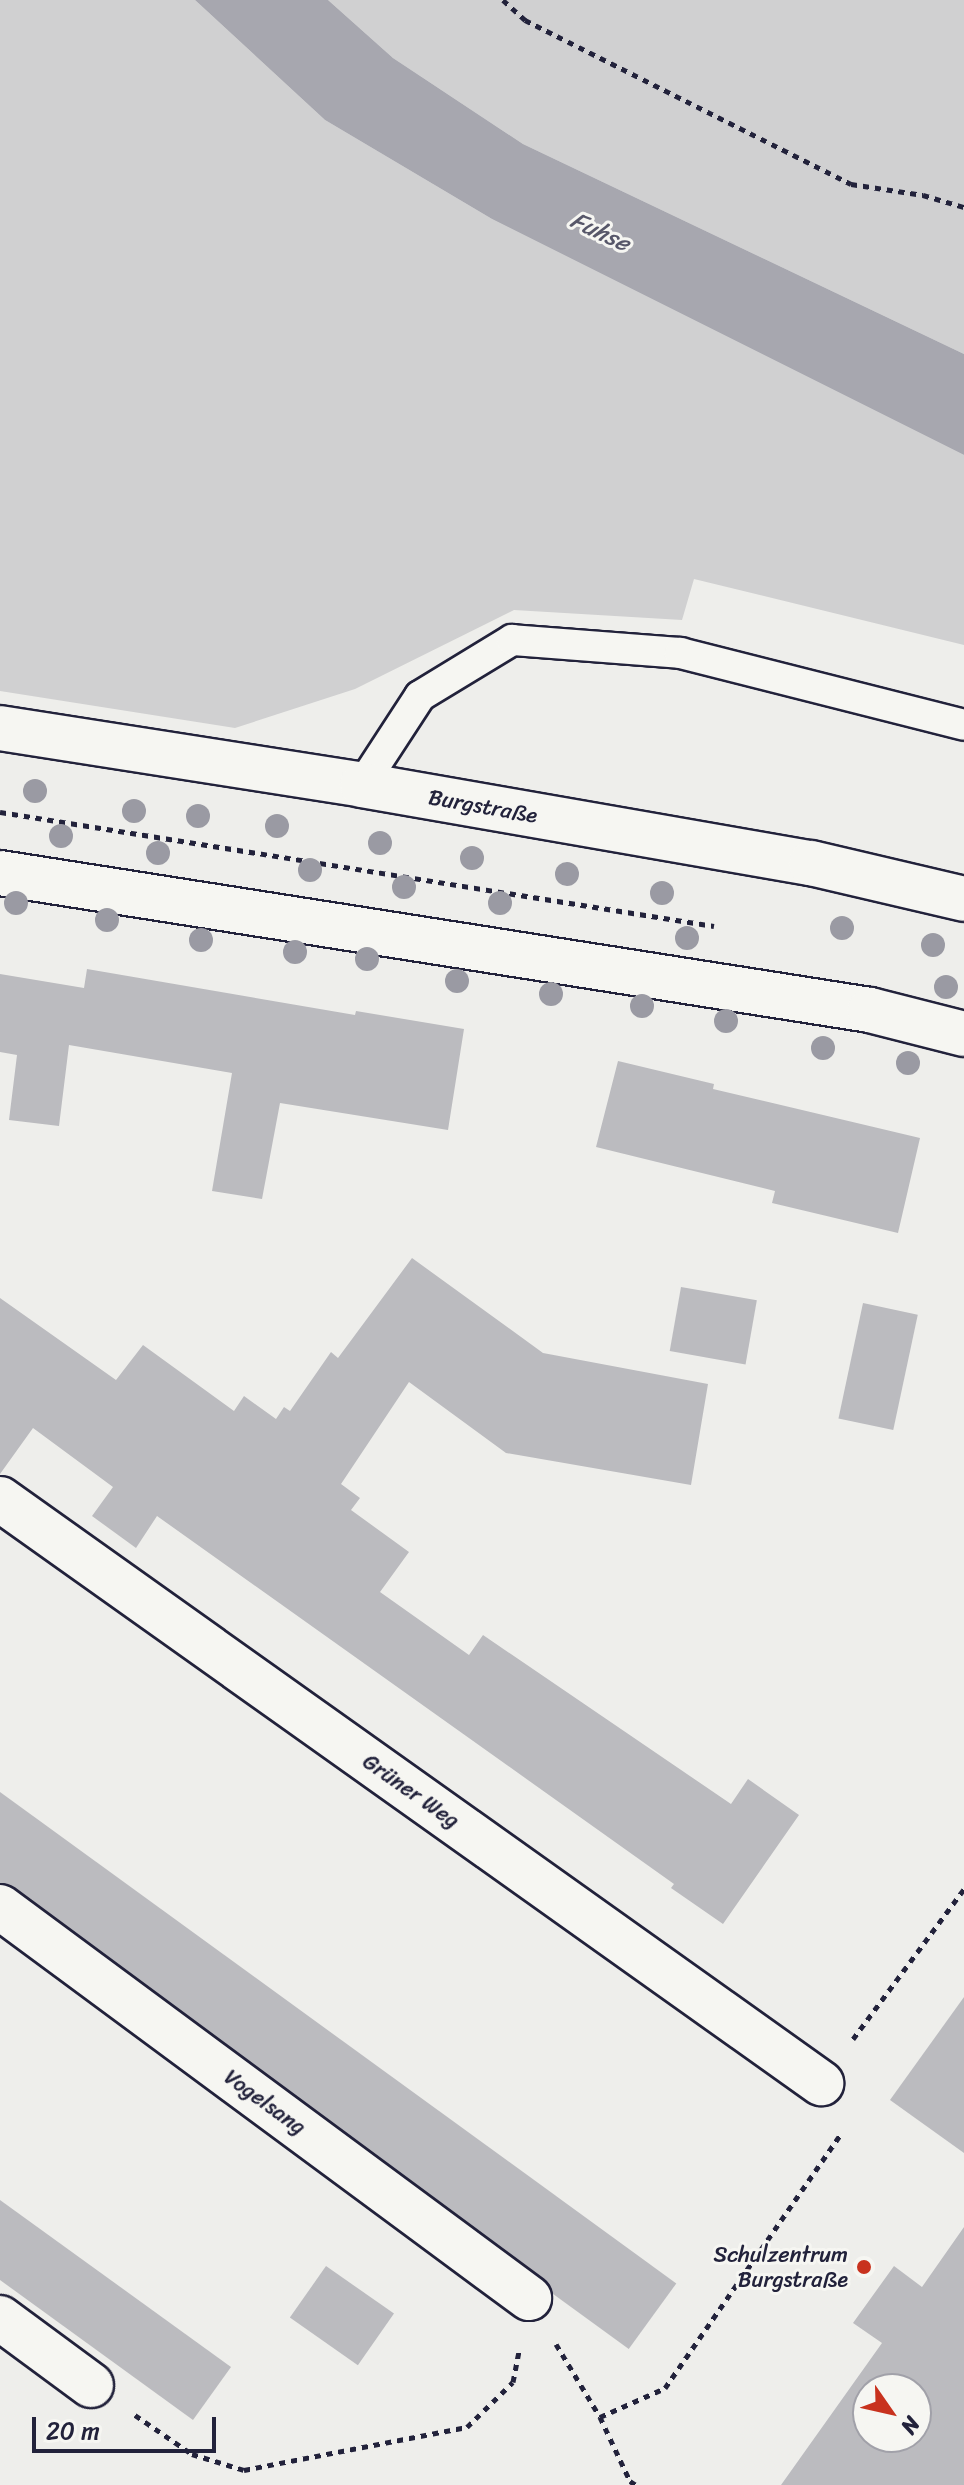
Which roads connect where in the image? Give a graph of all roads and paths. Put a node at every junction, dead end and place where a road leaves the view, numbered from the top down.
1 (503, 0) edge
2 (964, 207) edge
3 (964, 725) edge
4 (0, 728) edge
5 (362, 785) junction
6 (0, 873) edge
7 (964, 899) edge
8 (964, 1034) edge
9 (0, 1499) edge
10 (964, 1889) edge
11 (0, 1907) edge
12 (821, 2083) junction
13 (529, 2298) junction
14 (0, 2318) edge
15 (91, 2385) joint
16 (600, 2417) junction
17 (636, 2485) edge

1 - 2 path
3 - 5 lane
4 - 5 street, Burgstraße
5 - 7 street, Burgstraße
6 - 8 street
9 - 12 street, Grüner Weg
10 - 12 path
11 - 13 street, Vogelsang
12 - 16 path
13 - 15 path
13 - 16 path
14 - 15 street
16 - 17 path

